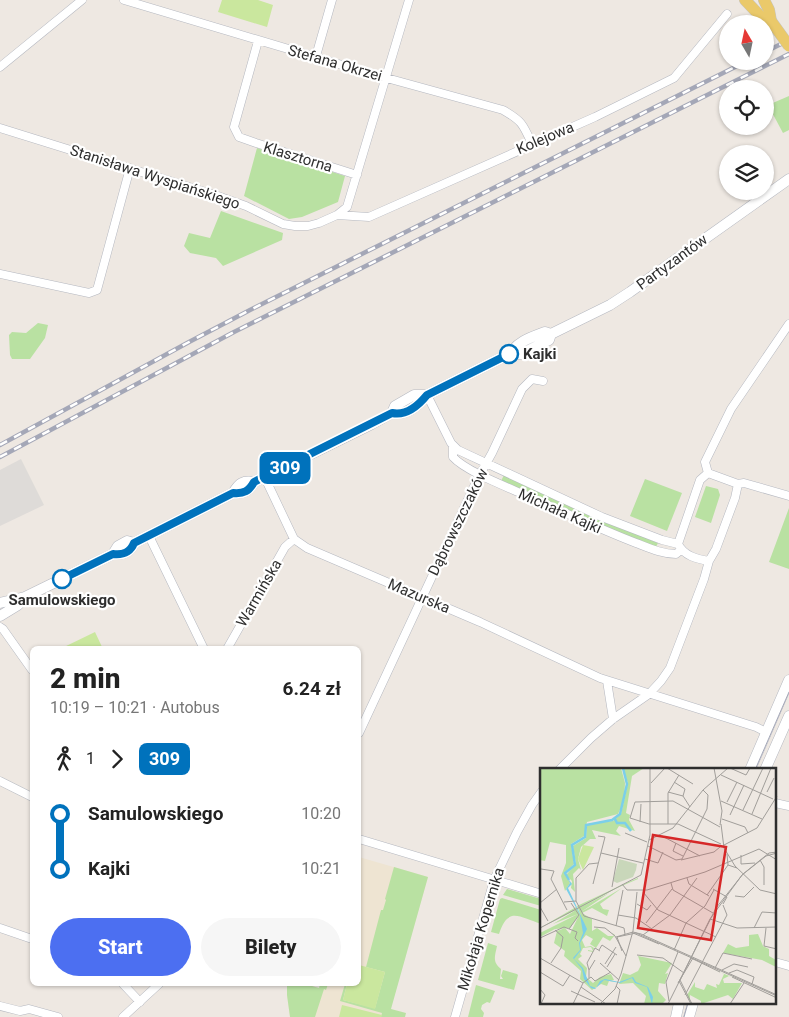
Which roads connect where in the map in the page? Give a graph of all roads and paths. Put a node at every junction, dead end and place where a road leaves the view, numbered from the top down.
1 (82, 0) edge
2 (124, 0) edge
3 (332, 0) edge
4 (409, 0) edge
5 (746, 0) edge
6 (765, 1) edge
7 (727, 14) dead end
8 (759, 15) edge
9 (769, 15) edge
10 (774, 25) edge
11 (258, 41) junction
12 (789, 46) edge
13 (316, 56) junction
14 (0, 58) edge
15 (11, 58) junction
16 (0, 67) edge
17 (386, 77) junction
18 (0, 128) edge
19 (532, 144) junction
20 (130, 168) junction
21 (357, 175) junction
22 (788, 180) edge
23 (337, 215) junction
24 (0, 274) edge
25 (789, 324) edge
26 (543, 381) dead end
27 (427, 395) junction
28 (453, 447) junction
29 (486, 464) junction
30 (708, 473) junction
31 (480, 474) junction
32 (265, 478) junction
33 (738, 484) junction
34 (789, 496) edge
35 (149, 536) junction
36 (294, 539) junction
37 (680, 547) junction
38 (709, 561) junction
39 (25, 597) junction
40 (422, 597) junction
41 (0, 603) edge
42 (2, 615) edge
43 (2, 628) edge
44 (203, 646) edge
45 (229, 646) edge
46 (30, 667) edge
47 (607, 680) junction
48 (789, 680) edge
49 (649, 694) junction
50 (789, 716) edge
51 (613, 719) junction
52 (361, 729) edge
53 (766, 732) junction
54 (562, 768) edge
55 (751, 768) edge
56 (766, 768) edge
57 (0, 780) edge
58 (540, 794) edge
59 (30, 796) edge
60 (776, 802) edge
61 (789, 806) edge
62 (361, 840) edge
63 (494, 880) junction
64 (540, 893) edge
65 (0, 928) edge
66 (30, 938) edge
67 (776, 962) edge
68 (789, 966) edge
69 (125, 986) edge
70 (158, 986) edge
71 (140, 1002) junction
72 (680, 1004) edge
73 (693, 1004) edge
74 (0, 1006) edge
75 (58, 1017) edge
76 (123, 1017) edge
77 (455, 1017) edge
78 (676, 1017) edge
79 (689, 1017) edge

1 - 15 street
2 - 11 street, Stefana Okrzei
3 - 13 street
4 - 17 street
5 - 8 main road
6 - 9 main road
7 - 19 street, Kolejowa
10 - 12 main road, bridge
11 - 13 street, Stefana Okrzei
11 - 21 street, Klasztorna
13 - 17 street, Stefana Okrzei
14 - 15 street
15 - 16 street
17 - 19 street, Stefana Okrzei
17 - 21 street
18 - 20 street, Stanisława Wyspiańskiego
19 - 23 street, Kolejowa
20 - 23 street, Stanisława Wyspiańskiego
20 - 24 street
21 - 23 street
22 - 27 street, Partyzantów
25 - 30 street
26 - 29 street, Dąbrowszczaków
27 - 28 street, Michała Kajki
27 - 32 street, Partyzantów
28 - 29 street, Michała Kajki
28 - 31 street, Michała Kajki
29 - 31 street, Dąbrowszczaków
29 - 37 street, Michała Kajki
30 - 33 street
30 - 37 street
31 - 37 street, Michała Kajki
31 - 40 street, Dąbrowszczaków
32 - 35 street, Partyzantów
32 - 36 street
33 - 34 street
33 - 38 street
35 - 39 street, Partyzantów
35 - 44 street
36 - 40 street, Mazurska
36 - 45 street, Warmińska
37 - 38 street
38 - 49 street
39 - 41 street, Partyzantów
39 - 42 street, Partyzantów
40 - 47 street, Mazurska
40 - 52 street, Dąbrowszczaków
42 - 43 street
43 - 46 street
47 - 49 street, Mazurska
47 - 51 street
48 - 53 street
49 - 51 street
49 - 53 street, Mazurska
50 - 56 street
51 - 54 street
53 - 55 street
57 - 59 street
58 - 63 street, Mikołaja Kopernika
60 - 61 street
62 - 63 street
63 - 64 street
63 - 77 street, Mikołaja Kopernika
65 - 66 street
67 - 68 street
69 - 71 street
70 - 71 street
71 - 76 street
72 - 78 street
73 - 79 street
74 - 75 street

